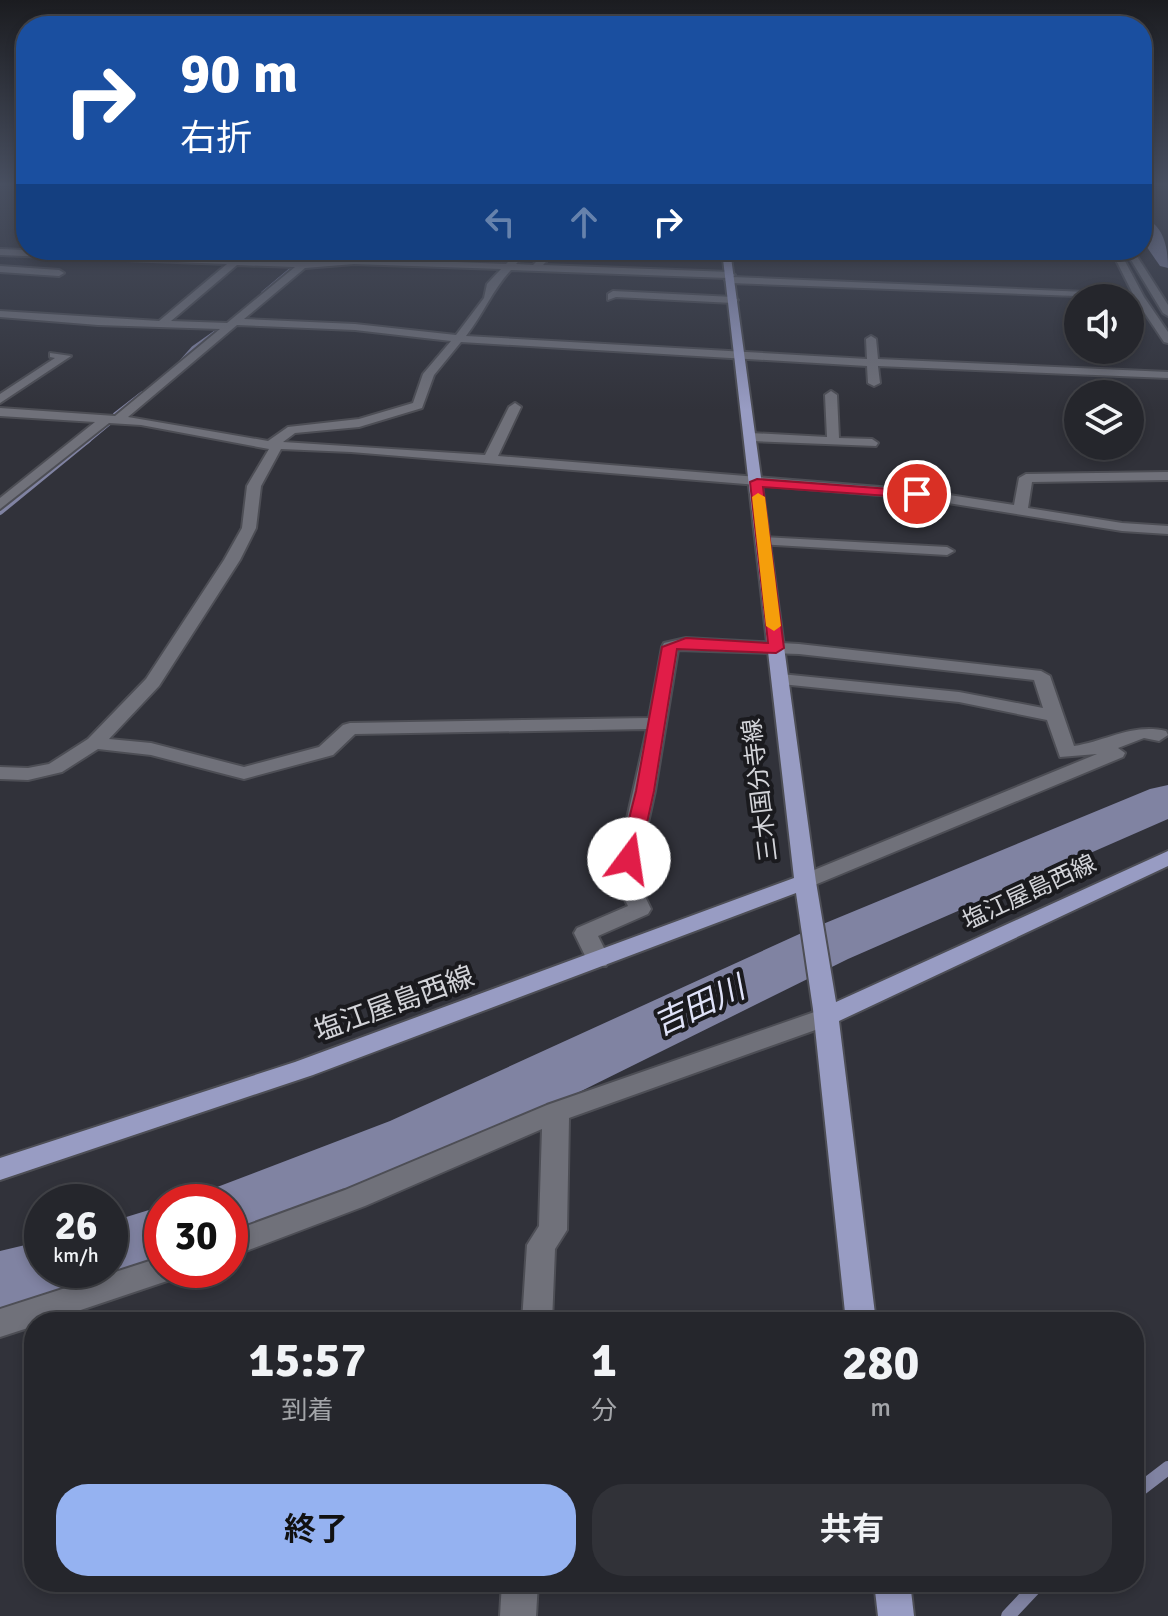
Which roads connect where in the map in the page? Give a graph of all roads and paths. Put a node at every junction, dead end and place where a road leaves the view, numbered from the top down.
1 (63, 260) edge
2 (174, 260) edge
3 (293, 260) edge
4 (516, 260) edge
5 (543, 260) edge
6 (727, 260) edge
7 (1120, 260) edge
8 (1135, 260) edge
9 (377, 262) joint
10 (234, 263) junction
11 (287, 265) junction
12 (303, 265) junction
13 (509, 267) junction
14 (535, 268) junction
15 (0, 269) edge
16 (40, 272) junction
17 (59, 273) dead end
18 (730, 277) junction
19 (1132, 284) edge
20 (1064, 293) edge
21 (611, 298) dead end
22 (733, 300) junction
23 (1144, 304) edge
24 (1168, 313) edge
25 (0, 314) edge
26 (161, 324) junction
27 (228, 325) junction
28 (456, 338) junction
29 (871, 339) dead end
30 (1168, 340) edge
31 (54, 355) dead end
32 (740, 357) junction
33 (875, 363) junction
34 (1168, 375) edge
35 (874, 383) dead end
36 (831, 395) dead end
37 (0, 399) edge
38 (515, 407) dead end
39 (0, 412) edge
40 (111, 419) junction
41 (750, 437) junction
42 (833, 439) junction
43 (872, 443) dead end
44 (274, 445) junction
45 (489, 461) junction
46 (1168, 476) edge
47 (757, 482) junction
48 (0, 505) edge
49 (1020, 512) junction
50 (1168, 530) edge
51 (763, 541) junction
52 (947, 551) dead end
53 (776, 648) junction
54 (781, 679) junction
55 (1054, 716) junction
56 (655, 723) junction
57 (1164, 734) edge
58 (95, 743) junction
59 (0, 773) edge
60 (1168, 858) edge
61 (805, 886) junction
62 (598, 960) junction
63 (825, 1013) junction
64 (556, 1112) junction
65 (0, 1169) edge
66 (248, 1238) edge
67 (144, 1276) edge
68 (34, 1312) edge
69 (538, 1312) edge
70 (860, 1312) edge
71 (24, 1315) edge
72 (0, 1323) edge
73 (519, 1592) edge
74 (893, 1592) edge
75 (518, 1616) edge
76 (896, 1616) edge

1 - 16 street
2 - 10 street
3 - 11 street
4 - 13 street
5 - 14 street
6 - 18 main road, 三木国分寺線
7 - 19 street
8 - 24 street
9 - 12 street
9 - 13 street
10 - 11 street
10 - 26 street
11 - 12 street
12 - 27 street
13 - 14 street
13 - 28 street
14 - 18 street
15 - 16 street
16 - 17 street
18 - 20 street
18 - 22 main road, 三木国分寺線
21 - 22 street
22 - 32 main road, 三木国分寺線
23 - 30 street
25 - 26 street
26 - 27 street
27 - 28 street
27 - 40 street
28 - 32 street
28 - 44 street
29 - 33 street
31 - 37 street
32 - 33 street
32 - 41 main road, 三木国分寺線
33 - 34 street
33 - 35 street
36 - 42 street
38 - 45 street
39 - 40 street
40 - 44 street
40 - 48 street
41 - 42 street
41 - 47 main road, 三木国分寺線
42 - 43 street
44 - 45 street
44 - 58 street
45 - 47 street
46 - 49 street
47 - 49 street
47 - 51 main road, 三木国分寺線
49 - 50 street
51 - 52 street
51 - 53 main road, 三木国分寺線
53 - 54 main road, 三木国分寺線
53 - 55 street
53 - 56 street
54 - 55 street
54 - 61 main road, 三木国分寺線
55 - 57 street
56 - 58 street
56 - 62 street
57 - 61 street
58 - 59 street
60 - 63 main road, 塩江屋島西線
61 - 62 main road, 塩江屋島西線
61 - 63 main road, 三木国分寺線
62 - 65 main road, 塩江屋島西線
63 - 64 street
63 - 70 main road, 三木国分寺線
64 - 66 street
64 - 69 street
67 - 68 street
71 - 72 street
73 - 75 street
74 - 76 main road

